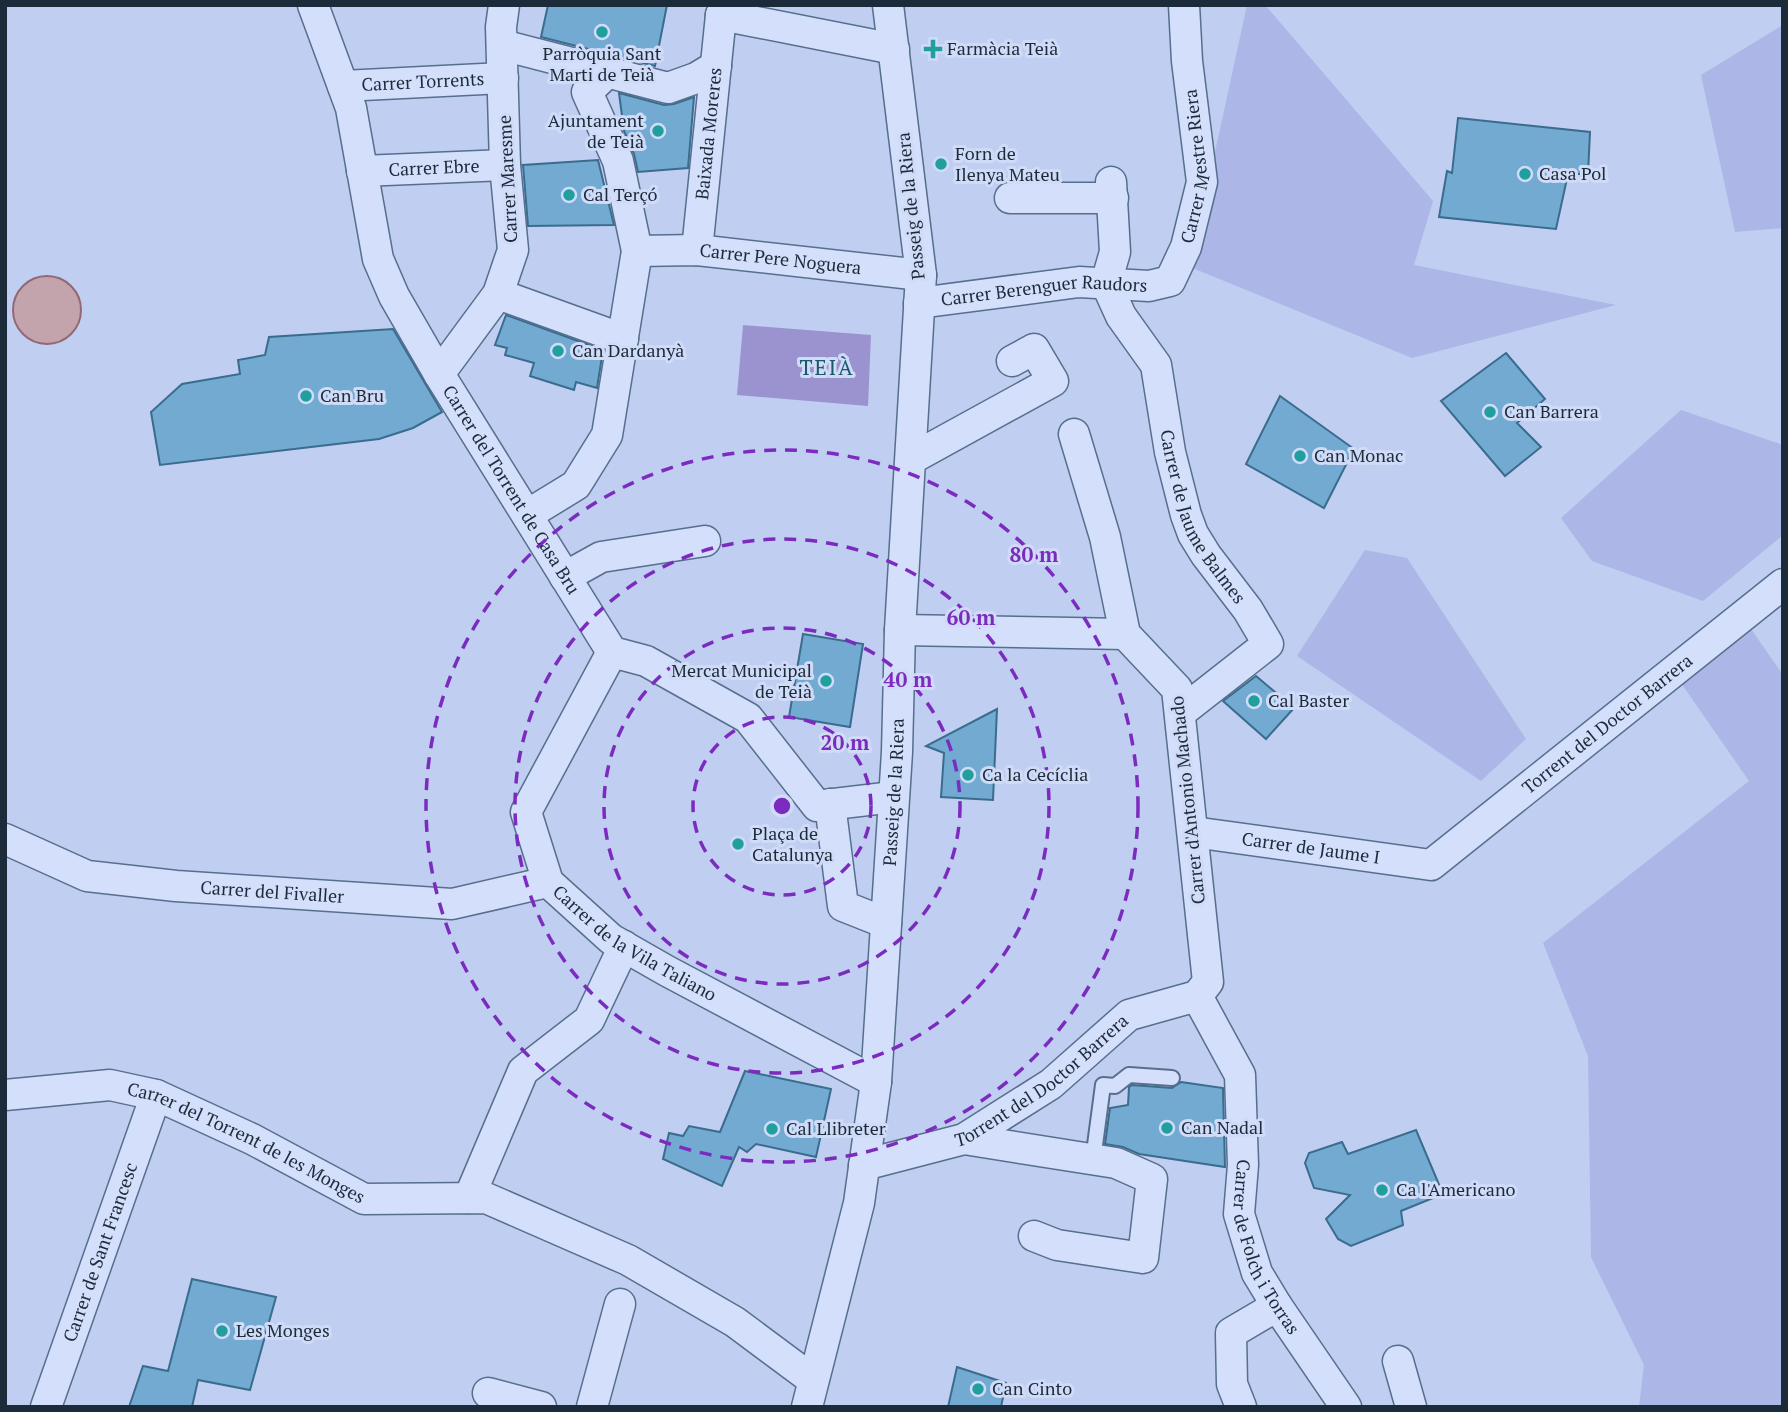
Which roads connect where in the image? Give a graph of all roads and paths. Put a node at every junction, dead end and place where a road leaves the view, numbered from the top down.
1 (313, 5) edge
2 (504, 5) edge
3 (888, 5) edge
4 (1184, 5) edge
5 (716, 10) edge
6 (502, 45) junction
7 (894, 50) junction
8 (716, 66) junction
9 (610, 71) junction
10 (503, 78) junction
11 (343, 86) junction
12 (505, 165) junction
13 (362, 170) junction
14 (1010, 198) dead end
15 (697, 250) junction
16 (637, 251) junction
17 (1170, 281) joint
18 (1106, 283) junction
19 (920, 289) junction
20 (498, 294) junction
21 (623, 339) junction
22 (1012, 361) dead end
23 (439, 374) junction
24 (1074, 435) dead end
25 (911, 459) junction
26 (527, 516) junction
27 (705, 541) dead end
28 (565, 577) junction
29 (1783, 584) edge
30 (900, 631) junction
31 (1125, 634) junction
32 (612, 652) junction
33 (1180, 713) junction
34 (893, 797) junction
35 (830, 804) junction
36 (1193, 832) junction
37 (5, 839) edge
38 (1431, 865) joint
39 (548, 882) junction
40 (886, 923) junction
41 (624, 946) junction
42 (1202, 989) junction
43 (1172, 1079) dead end
44 (876, 1082) junction
45 (5, 1095) edge
46 (156, 1096) junction
47 (964, 1139) junction
48 (1093, 1160) junction
49 (864, 1165) junction
50 (468, 1198) junction
51 (1034, 1236) dead end
52 (620, 1304) dead end
53 (1277, 1307) junction
54 (1398, 1361) dead end
55 (488, 1392) dead end
56 (810, 1394) edge
57 (46, 1407) edge
58 (541, 1407) edge
59 (592, 1407) edge
60 (1241, 1407) edge
61 (1346, 1407) edge
62 (1411, 1407) edge

1 - 11 street, Carrer del Torrent de Casa Bru
2 - 6 street, Carrer Maresme
3 - 7 street, Passeig de la Riera
4 - 17 street, Carrer Mestre Riera
5 - 7 street
5 - 8 street, Baixada Moreres
6 - 9 street
6 - 10 street, Carrer Maresme
7 - 19 street, Passeig de la Riera
8 - 9 street
8 - 15 street, Baixada Moreres
9 - 16 street
10 - 11 street, Carrer Torrents
10 - 12 street, Carrer Maresme
11 - 13 street, Carrer del Torrent de Casa Bru
12 - 13 street, Carrer Ebre
12 - 20 street, Carrer Maresme
13 - 23 street, Carrer del Torrent de Casa Bru
14 - 18 street
15 - 16 street, Carrer Pere Noguera
15 - 19 street, Carrer Pere Noguera
16 - 21 street
17 - 18 street, Carrer Berenguer Raudors
18 - 19 street, Carrer Berenguer Raudors
18 - 33 street, Carrer de Jaume Balmes
19 - 25 street, Passeig de la Riera
20 - 21 street
20 - 23 street, Carrer Maresme
21 - 26 street
22 - 25 street
23 - 26 street, Carrer del Torrent de Casa Bru
24 - 31 street
25 - 30 street, Passeig de la Riera
26 - 28 street, Carrer del Torrent de Casa Bru
27 - 28 street
28 - 32 street, Carrer del Torrent de Casa Bru
29 - 38 street, Torrent del Doctor Barrera
30 - 31 street
30 - 34 street, Passeig de la Riera
31 - 33 street, Carrer d'Antonio Machado
32 - 35 street
32 - 39 street, Carrer de la Vila Taliano
33 - 36 street, Carrer d'Antonio Machado
34 - 35 street
34 - 40 street, Passeig de la Riera
35 - 40 street
36 - 38 street, Carrer de Jaume I
36 - 42 street, Carrer d'Antonio Machado
37 - 39 street, Carrer del Fivaller
39 - 41 street, Carrer de la Vila Taliano
40 - 44 street, Passeig de la Riera
41 - 44 street, Carrer de la Vila Taliano
41 - 50 street
42 - 47 street, Torrent del Doctor Barrera
42 - 53 street, Carrer de Folch i Torras
43 - 48 lane
44 - 49 street, Passeig de la Riera
45 - 46 street, Carrer del Torrent de les Monges
46 - 50 street, Carrer del Torrent de les Monges
46 - 57 street, Carrer de Sant Francesc
47 - 48 street
47 - 49 street, Torrent del Doctor Barrera
48 - 51 street
49 - 56 street, Passeig de la Riera
50 - 56 street, Carrer del Torrent de les Monges
52 - 59 street
53 - 60 street
53 - 61 street, Carrer de Folch i Torras
54 - 62 street
55 - 58 street

